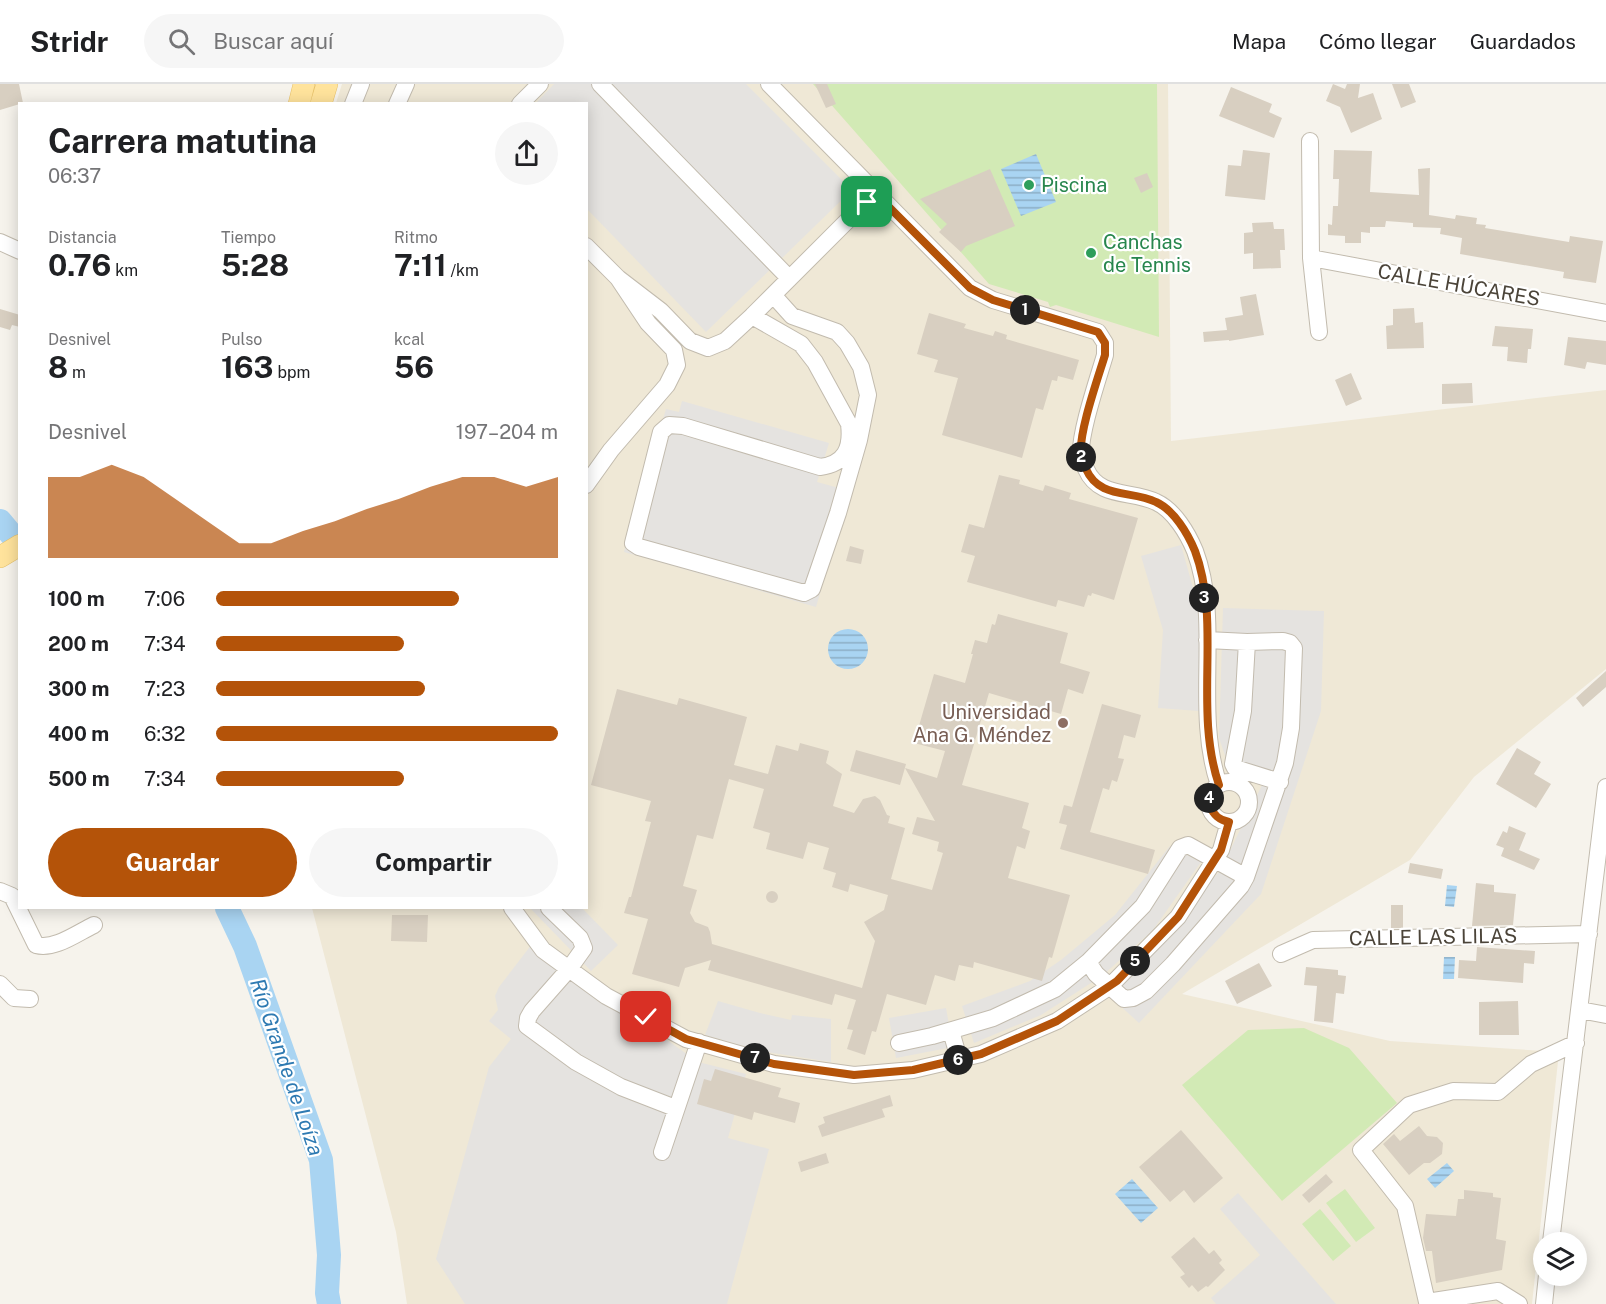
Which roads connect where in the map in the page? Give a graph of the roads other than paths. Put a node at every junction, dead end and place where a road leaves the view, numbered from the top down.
1 (304, 84) edge
2 (327, 84) edge
3 (361, 84) edge
4 (406, 84) edge
5 (540, 84) edge
6 (600, 84) edge
7 (769, 84) edge
8 (300, 102) edge
9 (322, 102) edge
10 (354, 102) edge
11 (398, 102) edge
12 (522, 102) edge
13 (1310, 141) dead end
14 (875, 193) junction
15 (0, 242) edge
16 (588, 248) edge
17 (18, 250) edge
18 (1311, 258) junction
19 (618, 278) junction
20 (789, 278) junction
21 (774, 296) junction
22 (1606, 313) edge
23 (752, 316) junction
24 (1319, 332) dead end
25 (868, 394) junction
26 (838, 403) junction
27 (588, 482) edge
28 (18, 546) edge
29 (0, 557) edge
30 (1207, 640) junction
31 (1246, 642) junction
32 (1280, 782) junction
33 (1219, 785) junction
34 (1606, 787) edge
35 (1229, 822) junction
36 (1215, 860) junction
37 (1246, 877) junction
38 (0, 891) edge
39 (18, 908) edge
40 (18, 909) edge
41 (513, 909) edge
42 (550, 909) edge
43 (94, 925) dead end
44 (1589, 934) junction
45 (1281, 954) dead end
46 (1088, 962) junction
47 (569, 969) junction
48 (0, 984) edge
49 (1109, 987) junction
50 (30, 999) dead end
51 (1580, 1010) junction
52 (1606, 1015) edge
53 (951, 1031) junction
54 (699, 1042) junction
55 (899, 1043) dead end
56 (1576, 1043) junction
57 (959, 1059) junction
58 (675, 1108) junction
59 (662, 1152) dead end
60 (1552, 1232) edge
61 (1546, 1286) edge
62 (1519, 1304) edge
63 (1544, 1304) edge

1 - 8 main road
2 - 9 main road
3 - 10 street
4 - 11 street
5 - 12 street
6 - 20 street
7 - 14 street
13 - 18 street
14 - 20 street
14 - 30 street
15 - 17 street
16 - 19 street
18 - 22 street, CALLE HÚCARES
18 - 24 street
19 - 23 street
19 - 27 street
20 - 21 street
21 - 23 street
21 - 25 street
23 - 26 street
25 - 26 street
25 - 26 street
28 - 29 main road
30 - 31 street
30 - 33 street
31 - 32 street
31 - 32 street
32 - 37 street
33 - 35 street
33 - 35 street
34 - 44 street
35 - 36 street
36 - 37 street
36 - 46 street
36 - 49 street
37 - 49 street
38 - 39 street
40 - 43 street
41 - 47 street
42 - 47 street
44 - 45 street, CALLE LAS LILAS
44 - 51 street
46 - 49 street
46 - 53 street
47 - 54 street
47 - 58 street
48 - 50 street
49 - 57 street
51 - 52 street
51 - 56 street
53 - 55 street
53 - 57 street
54 - 57 street
54 - 58 street
56 - 60 street
56 - 62 street
58 - 59 street
61 - 63 street

